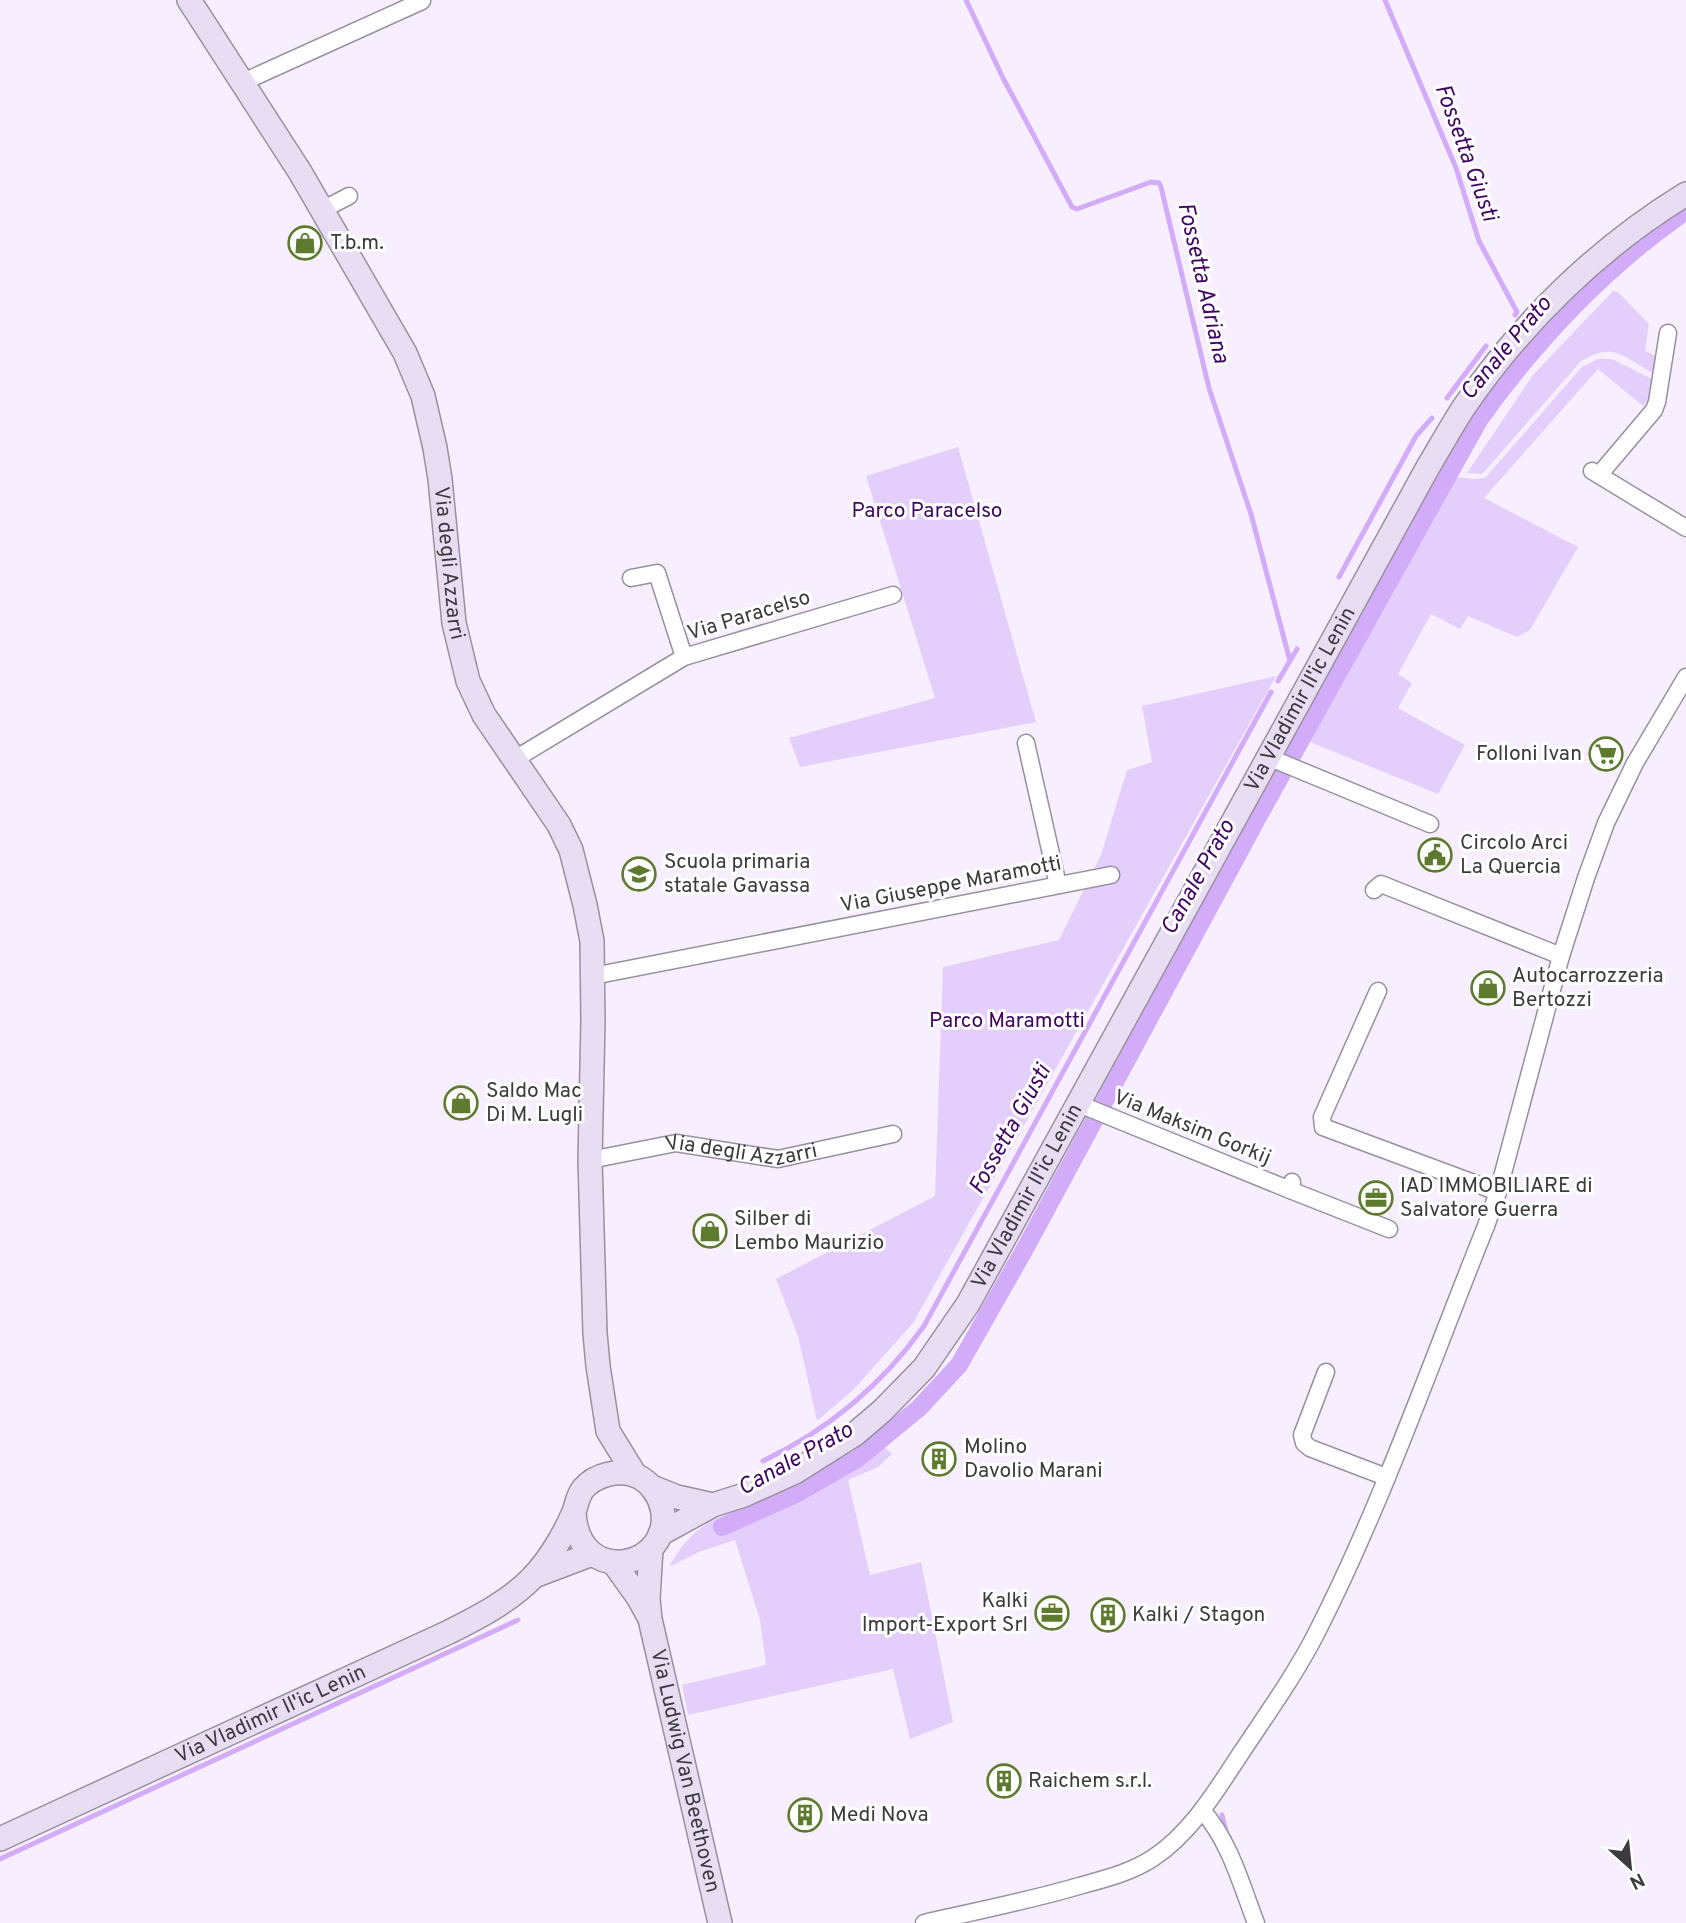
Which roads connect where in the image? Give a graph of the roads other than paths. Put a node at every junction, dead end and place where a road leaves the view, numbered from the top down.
1 (188, 0) edge
2 (422, 1) edge
3 (243, 82) junction
4 (1686, 194) edge
5 (349, 195) dead end
6 (322, 210) junction
7 (1668, 333) dead end
8 (1686, 528) edge
9 (631, 579) dead end
10 (893, 595) dead end
11 (684, 657) junction
12 (1686, 677) edge
13 (1026, 743) dead end
14 (515, 759) junction
15 (1276, 760) junction
16 (1430, 824) dead end
17 (1111, 875) dead end
18 (1058, 885) junction
19 (1374, 890) dead end
20 (1561, 956) junction
21 (593, 976) junction
22 (1378, 990) dead end
23 (1091, 1110) junction
24 (893, 1134) dead end
25 (590, 1160) junction
26 (1498, 1192) junction
27 (1389, 1229) dead end
28 (1326, 1372) dead end
29 (608, 1431) junction
30 (1386, 1477) junction
31 (593, 1481) junction
32 (643, 1481) junction
33 (713, 1505) junction
34 (574, 1513) junction
35 (655, 1542) junction
36 (602, 1558) junction
37 (534, 1576) junction
38 (650, 1619) junction
39 (1202, 1810) junction
40 (0, 1839) edge
41 (720, 1923) edge
42 (924, 1923) edge
43 (1256, 1923) edge

1 - 3 main road, Via degli Azzarri
2 - 3 street
3 - 6 main road, Via degli Azzarri
4 - 15 main road, Via Vladimir Il'ic Lenin
5 - 6 street
6 - 14 main road, Via degli Azzarri
7 - 8 street
9 - 11 street
10 - 11 street, Via Paracelso
11 - 14 street, Via Paracelso
12 - 20 street
13 - 18 street
14 - 21 main road, Via degli Azzarri
15 - 16 street
15 - 23 main road, Via Vladimir Il'ic Lenin
17 - 18 street, Via Giuseppe Maramotti
18 - 21 street, Via Giuseppe Maramotti
19 - 20 street
20 - 26 street
21 - 25 main road, Via degli Azzarri
22 - 26 street
23 - 27 street, Via Maksim Gorkij
23 - 33 main road, Via Vladimir Il'ic Lenin
24 - 25 street, Via degli Azzarri
25 - 29 main road, Via degli Azzarri
26 - 30 street
28 - 30 street
29 - 31 main road, Via degli Azzarri
29 - 32 main road, Via degli Azzarri
30 - 39 street
31 - 32 main road
31 - 34 main road, Via Vladimir Il'ic Lenin
32 - 33 main road
32 - 35 main road
33 - 35 main road, Via Vladimir Il'ic Lenin
34 - 36 main road
34 - 37 main road, Via Vladimir Il'ic Lenin
35 - 36 main road, Via Vladimir Il'ic Lenin
35 - 38 main road, Via Ludwig Van Beethoven
36 - 37 main road, Via Vladimir Il'ic Lenin
36 - 38 main road, Via Ludwig Van Beethoven
37 - 40 main road, Via Vladimir Il'ic Lenin
38 - 41 main road, Via Ludwig Van Beethoven
39 - 42 street
39 - 43 street

